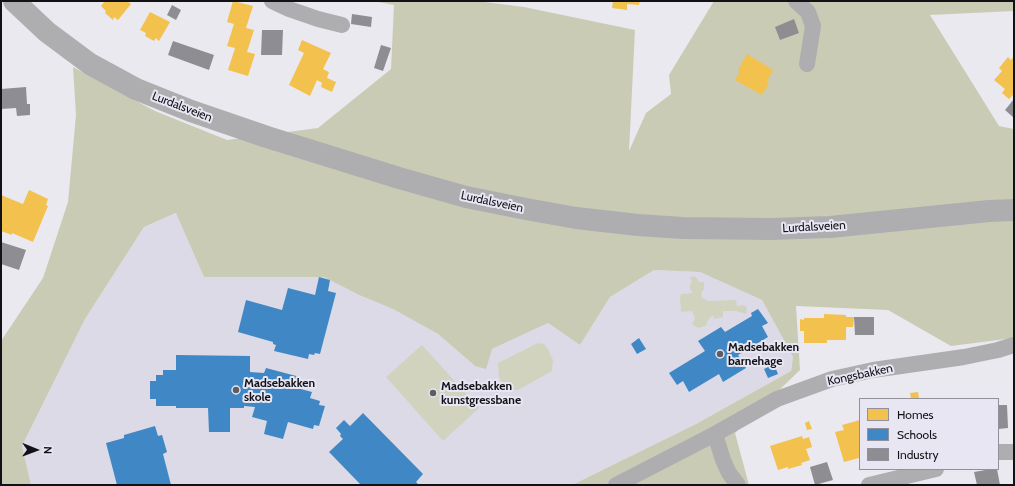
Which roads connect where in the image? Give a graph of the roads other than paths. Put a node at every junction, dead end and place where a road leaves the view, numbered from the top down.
1 (14, 1) edge
2 (272, 1) edge
3 (796, 1) edge
4 (342, 25) dead end
5 (807, 64) dead end
6 (1014, 210) edge
7 (1014, 345) edge
8 (715, 434) junction
9 (999, 452) edge
10 (1014, 452) edge
11 (932, 470) edge
12 (616, 485) edge
13 (738, 485) edge
14 (868, 485) edge

1 - 6 main road, Lurdalsveien
2 - 4 street
3 - 5 street
7 - 8 street, Kongsbakken
8 - 12 street, Kongsbakken
8 - 13 street
9 - 10 street
11 - 14 street

